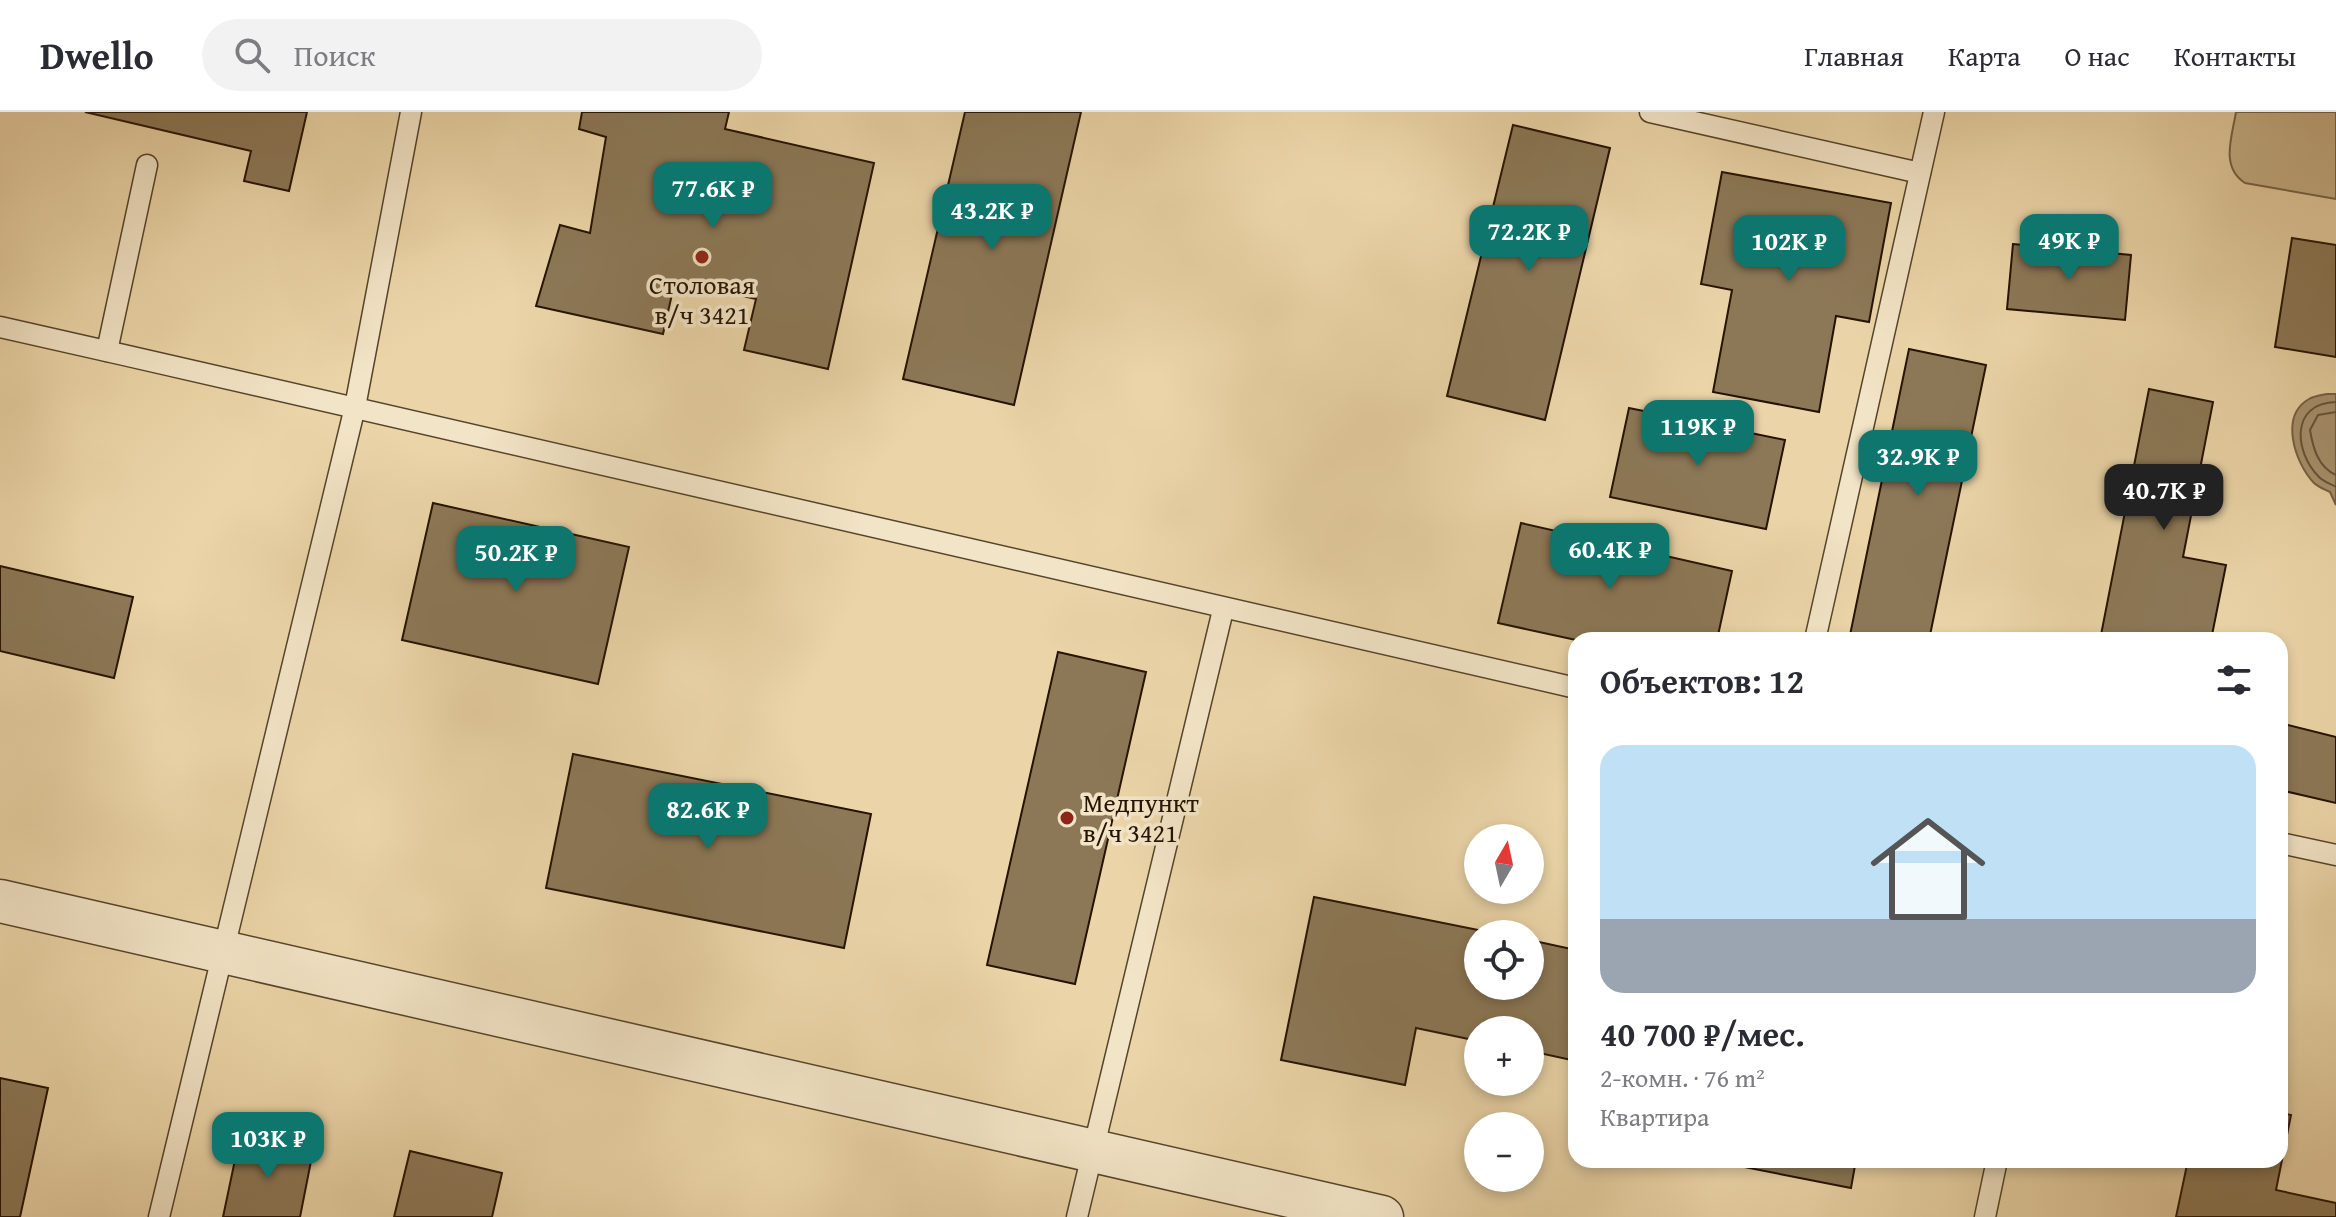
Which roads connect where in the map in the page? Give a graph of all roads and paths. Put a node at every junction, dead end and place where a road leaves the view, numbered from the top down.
1 (411, 112) edge
2 (1650, 112) edge
3 (1934, 112) edge
4 (147, 165) dead end
5 (1920, 173) junction
6 (0, 327) edge
7 (107, 351) junction
8 (355, 407) junction
9 (1223, 610) junction
10 (1817, 632) edge
11 (1568, 686) edge
12 (2288, 845) edge
13 (2336, 855) edge
14 (0, 901) edge
15 (223, 952) junction
16 (1093, 1151) junction
17 (1995, 1168) edge
18 (159, 1217) edge
19 (1077, 1217) edge
20 (1382, 1217) edge
21 (1985, 1217) edge

1 - 8 lane
2 - 5 lane
3 - 5 lane
4 - 7 lane
5 - 10 lane
6 - 7 lane
7 - 8 lane
8 - 9 lane
8 - 15 lane
9 - 11 lane
9 - 16 lane
12 - 13 lane
14 - 15 street
15 - 16 street
15 - 18 lane
16 - 19 lane
16 - 20 street
17 - 21 lane

